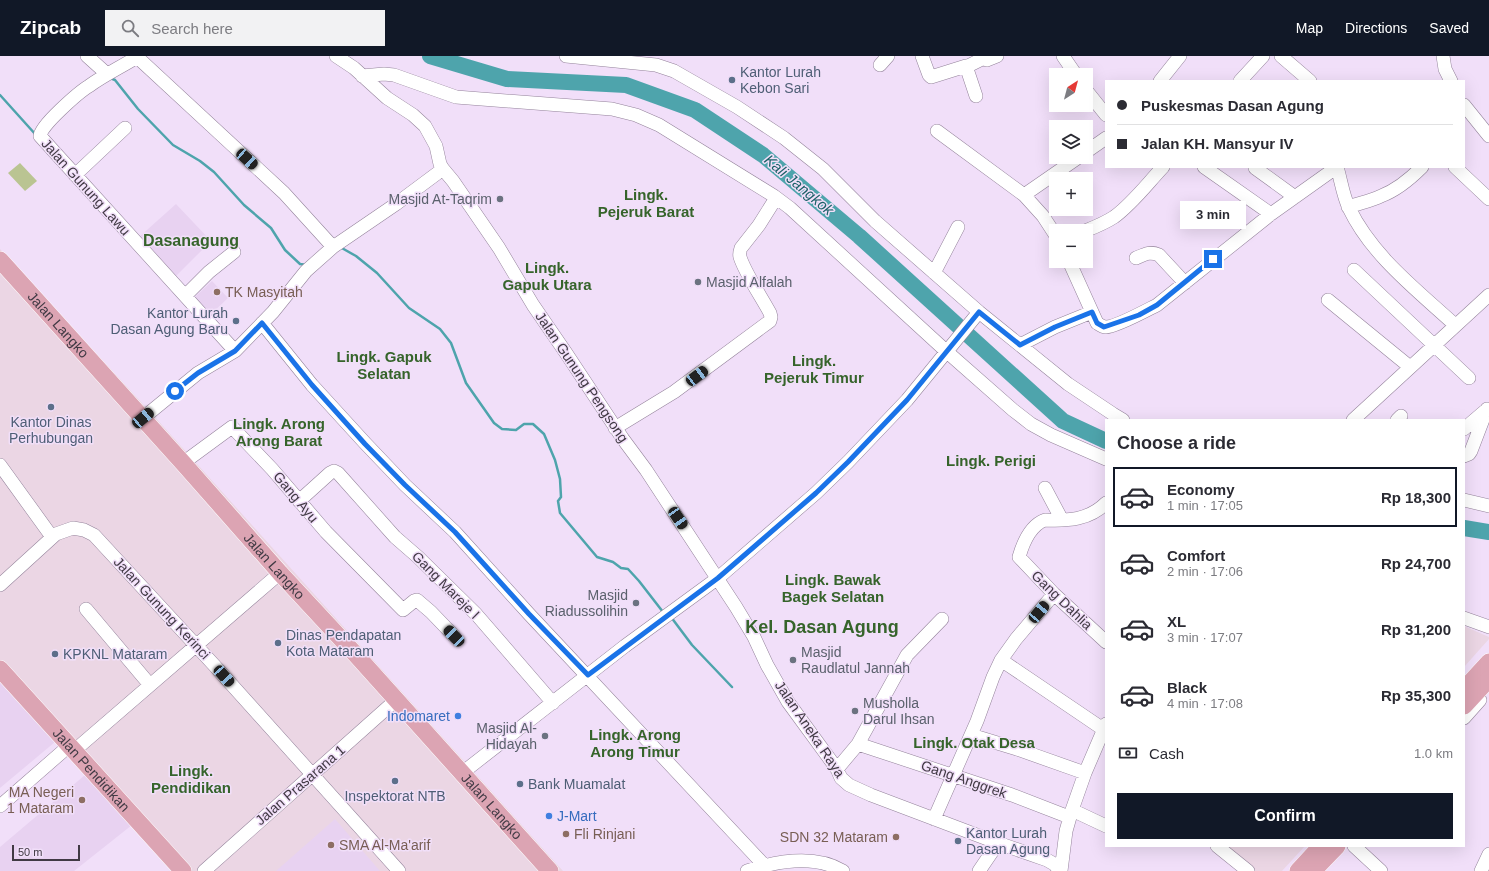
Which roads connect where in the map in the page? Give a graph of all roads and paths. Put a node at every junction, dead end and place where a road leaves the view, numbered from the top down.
1 (87, 56) edge
2 (137, 56) edge
3 (336, 56) edge
4 (566, 56) edge
5 (922, 56) edge
6 (997, 56) edge
7 (1063, 56) edge
8 (1180, 56) edge
9 (1262, 56) edge
10 (1281, 56) edge
11 (1443, 56) edge
12 (966, 67) junction
13 (1071, 68) edge
14 (106, 76) junction
15 (362, 76) junction
16 (1161, 80) edge
17 (1241, 80) edge
18 (1309, 80) edge
19 (1450, 80) edge
20 (976, 96) dead end
21 (1093, 99) edge
22 (1465, 106) edge
23 (1105, 114) edge
24 (125, 128) dead end
25 (937, 132) dead end
26 (1489, 136) edge
27 (1105, 139) edge
28 (1093, 147) edge
29 (1069, 164) edge
30 (1162, 168) edge
31 (1205, 168) edge
32 (1256, 168) edge
33 (1336, 168) edge
34 (1337, 168) edge
35 (1421, 168) edge
36 (1456, 168) edge
37 (443, 169) junction
38 (75, 175) junction
39 (1488, 194) edge
40 (1024, 195) junction
41 (1295, 197) junction
42 (776, 198) junction
43 (1348, 207) junction
44 (1271, 214) junction
45 (1049, 225) edge
46 (958, 227) dead end
47 (1093, 228) edge
48 (333, 245) junction
49 (234, 252) dead end
50 (1136, 258) dead end
51 (0, 260) edge
52 (1072, 268) edge
53 (1354, 270) dead end
54 (934, 273) junction
55 (1185, 283) junction
56 (1489, 294) edge
57 (185, 296) junction
58 (1328, 300) dead end
59 (1092, 312) junction
60 (975, 317) junction
61 (262, 323) junction
62 (1455, 325) junction
63 (1020, 345) junction
64 (1433, 345) junction
65 (948, 349) junction
66 (235, 351) junction
67 (1410, 367) junction
68 (1469, 378) dead end
69 (1488, 409) edge
70 (143, 418) junction
71 (1121, 419) edge
72 (1353, 419) edge
73 (616, 428) junction
74 (1465, 428) edge
75 (1465, 456) edge
76 (1105, 459) edge
77 (183, 463) junction
78 (0, 465) edge
79 (1045, 488) dead end
80 (1465, 500) edge
81 (299, 501) junction
82 (1105, 504) edge
83 (1489, 506) edge
84 (1062, 520) junction
85 (52, 537) junction
86 (280, 574) junction
87 (718, 578) junction
88 (0, 585) edge
89 (1054, 594) junction
90 (86, 610) dead end
91 (1465, 618) edge
92 (942, 619) dead end
93 (1489, 627) edge
94 (454, 636) dead end
95 (1105, 641) edge
96 (196, 646) junction
97 (1001, 660) junction
98 (1489, 662) edge
99 (0, 669) edge
100 (588, 675) junction
101 (150, 685) junction
102 (1487, 687) edge
103 (1465, 699) edge
104 (396, 700) junction
105 (553, 703) junction
106 (1465, 717) edge
107 (1104, 726) edge
108 (971, 735) junction
109 (858, 744) junction
110 (72, 747) junction
111 (836, 769) junction
112 (462, 773) junction
113 (1084, 773) junction
114 (312, 774) junction
115 (954, 776) junction
116 (0, 806) edge
117 (1070, 814) junction
118 (934, 819) junction
119 (1105, 826) edge
120 (998, 843) junction
121 (1218, 847) edge
122 (1320, 847) edge
123 (1336, 847) edge
124 (1347, 847) edge
125 (1355, 847) edge
126 (1489, 854) edge
127 (825, 864) junction
128 (764, 866) junction
129 (184, 871) edge
130 (204, 871) edge
131 (399, 871) edge
132 (550, 871) edge
133 (747, 871) edge
134 (791, 871) edge
135 (843, 871) edge
136 (979, 871) edge
137 (1061, 871) edge
138 (1248, 871) edge
139 (1298, 871) edge
140 (1314, 871) edge
141 (1324, 871) edge
142 (1381, 871) edge
143 (1481, 871) edge

1 - 14 street
2 - 14 street, Jalan Gunung Lawu
2 - 48 street
3 - 15 street, Jalan Gunung Pengsong
4 - 54 street
5 - 12 street
6 - 12 street
7 - 13 street
8 - 16 street
9 - 17 street
10 - 18 street
11 - 19 street
12 - 20 street
14 - 38 street, Jalan Gunung Lawu
15 - 37 street, Jalan Gunung Pengsong
15 - 42 street
21 - 23 street
22 - 26 street
24 - 38 street
25 - 40 street
27 - 28 street
29 - 40 street
30 - 47 street
31 - 44 street
32 - 41 street
33 - 41 street
34 - 43 street
35 - 43 street
36 - 39 street
37 - 48 street
37 - 73 street, Jalan Gunung Pengsong
38 - 57 street, Jalan Gunung Lawu
40 - 45 street
41 - 44 street
42 - 65 street
42 - 73 street
43 - 62 street
44 - 55 street
46 - 54 street
48 - 61 street
49 - 57 street
50 - 55 street
51 - 70 main road, Jalan Langko
52 - 59 street
53 - 64 street
54 - 60 street
55 - 59 street
56 - 62 street
57 - 66 street, Jalan Gunung Lawu
58 - 67 street
59 - 63 street
60 - 63 street
60 - 65 street
61 - 66 street
61 - 100 street
62 - 64 street
63 - 71 street
64 - 67 street
64 - 68 street
65 - 76 street
65 - 87 street
66 - 70 street
67 - 72 street
69 - 74 street
69 - 75 street
70 - 77 main road, Jalan Langko
73 - 87 street, Jalan Gunung Pengsong
77 - 81 street, Gang Ayu
77 - 86 main road, Jalan Langko
78 - 85 street
79 - 84 street
80 - 83 street
81 - 94 street, Gang Ayu
81 - 105 street, Gang Mareje I
82 - 84 street
84 - 89 street, Gang Dahlia
85 - 88 street, Jalan Gunung Kerinci
85 - 96 street, Jalan Gunung Kerinci
86 - 96 street
86 - 104 main road, Jalan Langko
87 - 100 street
87 - 111 street, Jalan Aneka Raya
89 - 95 street, Gang Dahlia
89 - 97 street
90 - 101 street
91 - 93 street
92 - 109 street
96 - 101 street
96 - 114 street, Jalan Gunung Kerinci
97 - 107 street
97 - 108 street
98 - 103 main road
99 - 110 main road, Jalan Pendidikan
100 - 105 street
100 - 128 street
101 - 110 street
102 - 103 main road
102 - 106 street
104 - 112 main road, Jalan Langko
104 - 114 street, Jalan Prasarana 1
105 - 112 street
107 - 113 street
108 - 113 street
108 - 115 street
109 - 111 street
109 - 115 street, Gang Anggrek
110 - 116 street
110 - 129 main road, Jalan Pendidikan
111 - 118 street, Jalan Aneka Raya
112 - 132 main road, Jalan Langko
113 - 117 street
114 - 130 street, Jalan Prasarana 1
114 - 131 street, Jalan Gunung Kerinci
115 - 117 street, Gang Anggrek
115 - 118 street
117 - 119 street, Gang Anggrek
117 - 137 street
118 - 120 street, Jalan Aneka Raya
120 - 136 street
120 - 137 street, Jalan Aneka Raya
121 - 138 street
122 - 139 main road
123 - 140 main road
124 - 141 street
125 - 142 street
126 - 143 street
127 - 128 street
127 - 134 street
127 - 135 street
128 - 133 street

